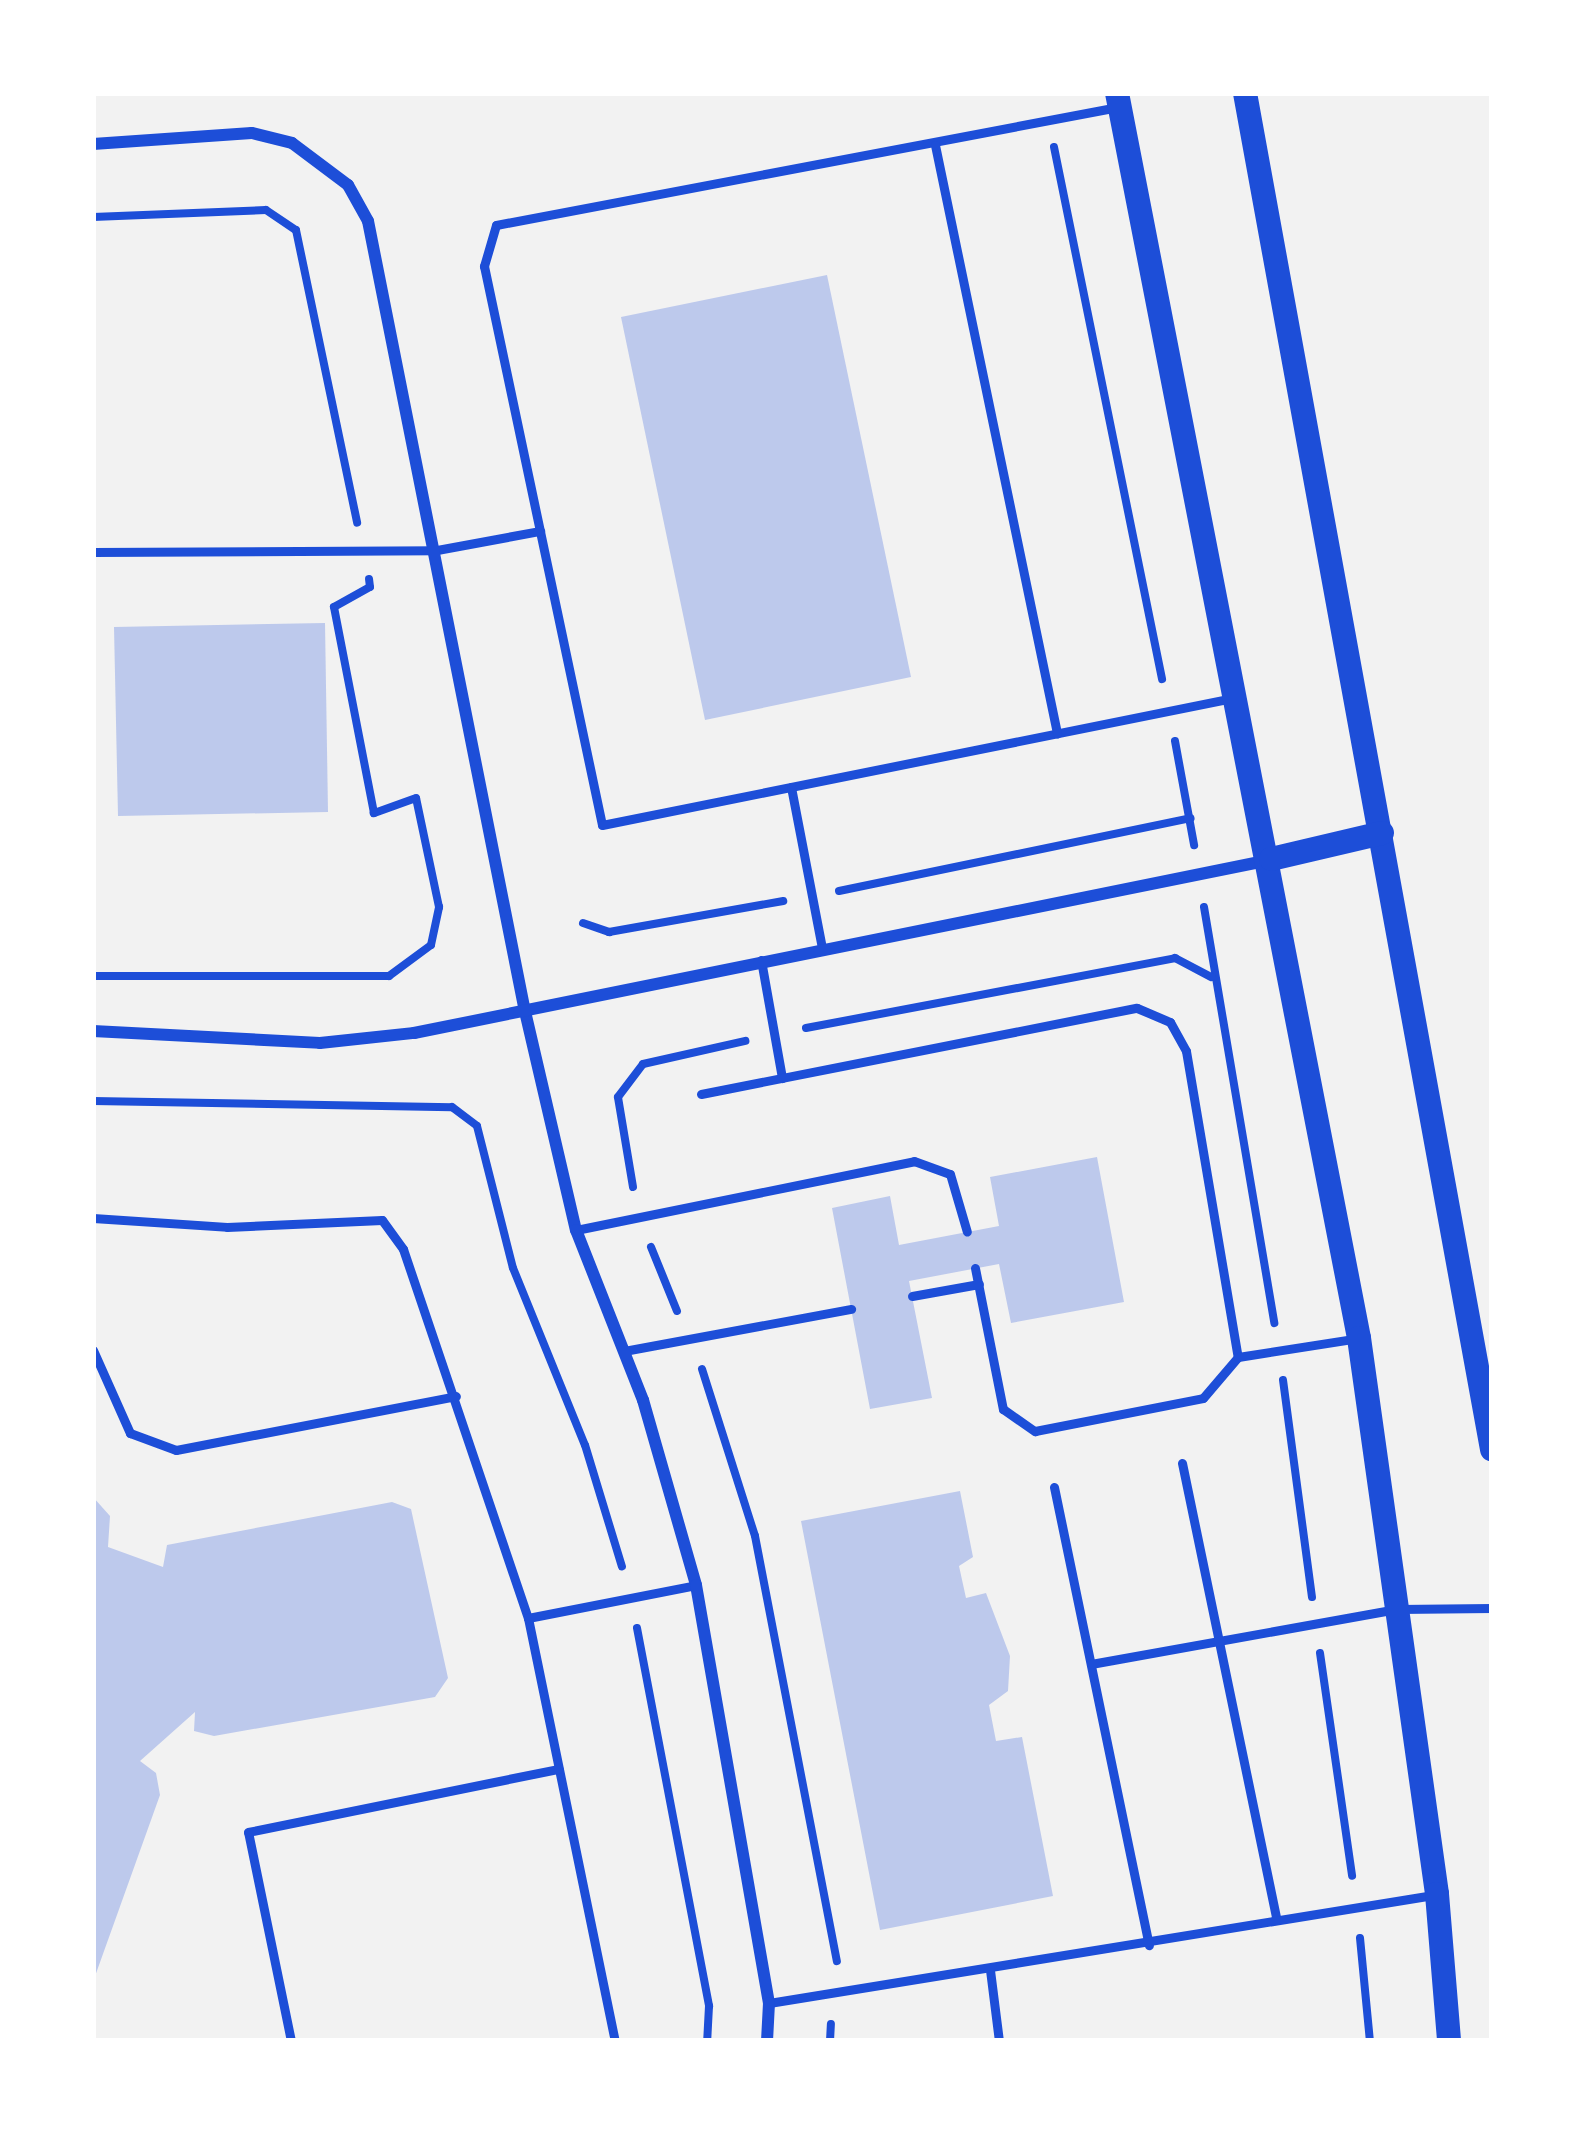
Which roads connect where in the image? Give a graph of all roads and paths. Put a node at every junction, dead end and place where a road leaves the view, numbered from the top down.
1 (1245, 93) edge
2 (1118, 100) edge
3 (1049, 122) junction
4 (93, 144) edge
5 (935, 145) junction
6 (93, 217) edge
7 (540, 531) junction
8 (436, 550) junction
9 (93, 552) edge
10 (363, 552) junction
11 (1239, 697) junction
12 (1168, 708) junction
13 (1057, 733) junction
14 (790, 788) junction
15 (1190, 818) junction
16 (1382, 833) junction
17 (1271, 860) junction
18 (1198, 874) junction
19 (812, 896) junction
20 (584, 923) dead end
21 (822, 948) junction
22 (761, 960) junction
23 (93, 976) edge
24 (524, 1007) junction
25 (93, 1031) edge
26 (782, 1078) junction
27 (701, 1094) dead end
28 (93, 1101) edge
29 (93, 1218) edge
30 (576, 1230) junction
31 (967, 1232) dead end
32 (975, 1268) dead end
33 (979, 1284) junction
34 (912, 1296) dead end
35 (851, 1309) dead end
36 (1359, 1338) junction
37 (93, 1350) edge
38 (624, 1351) junction
39 (1279, 1351) junction
40 (1238, 1358) junction
41 (457, 1396) junction
42 (1492, 1450) edge
43 (1182, 1463) dead end
44 (1054, 1487) dead end
45 (696, 1585) junction
46 (629, 1598) junction
47 (1492, 1608) edge
48 (1398, 1609) junction
49 (528, 1618) junction
50 (1316, 1623) junction
51 (1216, 1642) junction
52 (1091, 1664) junction
53 (559, 1769) junction
54 (1437, 1894) junction
55 (1356, 1904) junction
56 (1276, 1916) junction
57 (1149, 1945) junction
58 (990, 1970) junction
59 (769, 2003) junction
60 (290, 2041) edge
61 (615, 2041) edge
62 (707, 2041) edge
63 (767, 2041) edge
64 (999, 2041) edge
65 (1370, 2041) edge
66 (1449, 2041) edge

1 - 16 main road
2 - 3 lane
2 - 11 main road
3 - 5 lane
3 - 12 path
4 - 8 street
5 - 7 lane
5 - 13 lane
6 - 10 path
7 - 8 lane
7 - 14 lane
8 - 10 lane
8 - 24 street
9 - 10 lane
10 - 23 path
11 - 12 lane
11 - 17 main road
12 - 13 lane
12 - 15 path
13 - 14 lane
14 - 19 lane
15 - 18 path
15 - 19 path
16 - 17 main road
16 - 42 main road
17 - 18 street
17 - 36 main road
18 - 21 street
18 - 39 path
19 - 20 path
19 - 21 lane
21 - 22 street
22 - 24 street
22 - 26 lane
24 - 25 street
24 - 30 street
26 - 27 lane
26 - 40 lane
28 - 46 path
29 - 41 lane
30 - 31 lane
30 - 38 street
32 - 33 lane
33 - 34 lane
33 - 40 lane
35 - 38 lane
36 - 39 lane
36 - 48 main road
37 - 41 lane
38 - 45 street
39 - 40 lane
39 - 50 path
41 - 49 lane
43 - 51 lane
44 - 52 lane
45 - 46 lane
45 - 59 street
46 - 49 lane
46 - 62 path
47 - 48 lane
48 - 50 lane
48 - 54 main road
49 - 53 lane
50 - 51 lane
50 - 55 path
51 - 52 lane
51 - 56 lane
52 - 57 lane
53 - 60 lane
53 - 61 lane
54 - 55 lane
54 - 66 main road
55 - 56 lane
55 - 65 path
56 - 57 lane
57 - 58 lane
58 - 59 lane
58 - 64 lane
59 - 63 street

